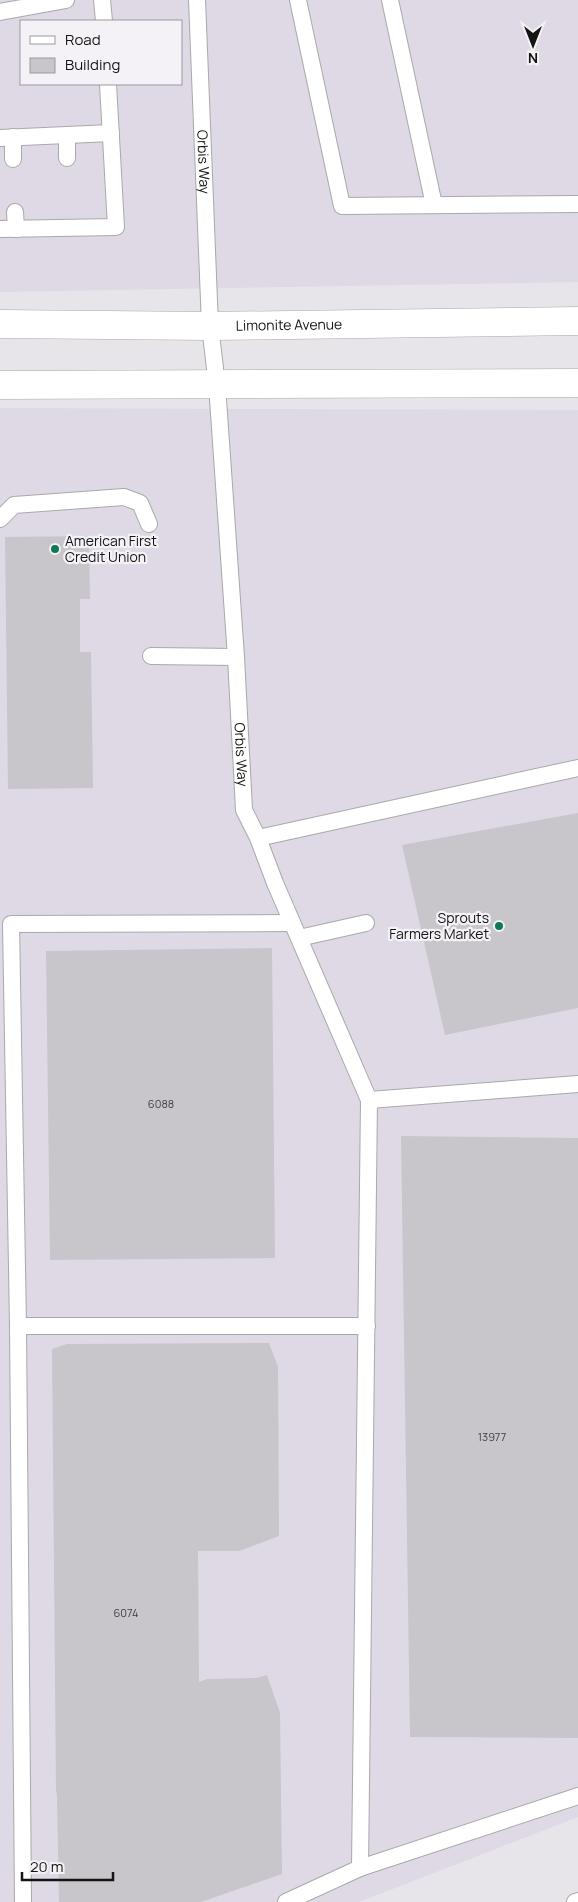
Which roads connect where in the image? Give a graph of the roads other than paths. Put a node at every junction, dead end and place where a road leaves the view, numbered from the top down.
1 (66, 0) edge
2 (102, 0) edge
3 (197, 0) edge
4 (298, 0) edge
5 (390, 0) edge
6 (26, 4) edge
7 (0, 12) edge
8 (104, 20) edge
9 (108, 85) edge
10 (111, 133) junction
11 (67, 135) junction
12 (6, 137) edge
13 (67, 158) dead end
14 (13, 159) dead end
15 (578, 204) edge
16 (434, 205) junction
17 (15, 212) dead end
18 (8, 229) edge
19 (578, 321) edge
20 (0, 324) edge
21 (210, 326) junction
22 (578, 383) edge
23 (0, 385) edge
24 (218, 385) junction
25 (0, 518) edge
26 (149, 524) dead end
27 (151, 656) dead end
28 (236, 657) junction
29 (578, 768) edge
30 (258, 838) junction
31 (366, 923) dead end
32 (296, 931) junction
33 (578, 1084) edge
34 (369, 1100) junction
35 (18, 1326) junction
36 (367, 1326) junction
37 (578, 1796) edge
38 (360, 1868) junction
39 (23, 1902) edge
40 (286, 1902) edge

1 - 6 lane
2 - 8 lane
3 - 21 lane, Orbis Way
4 - 16 lane
5 - 16 lane
6 - 7 lane
9 - 10 lane
10 - 11 lane
10 - 18 lane
11 - 12 lane
11 - 13 lane
12 - 14 lane
15 - 16 lane
17 - 18 lane
19 - 21 main road, Limonite Avenue
20 - 21 main road, Limonite Avenue
21 - 24 lane, Orbis Way
22 - 24 main road
23 - 24 main road
24 - 28 lane, Orbis Way
25 - 26 lane
27 - 28 lane
28 - 30 lane, Orbis Way
29 - 30 lane
30 - 32 lane, Orbis Way
31 - 32 lane
32 - 34 lane, Orbis Way
32 - 35 lane
33 - 34 lane
34 - 36 lane
35 - 36 lane
35 - 39 lane
36 - 38 lane
37 - 38 lane
38 - 40 lane

